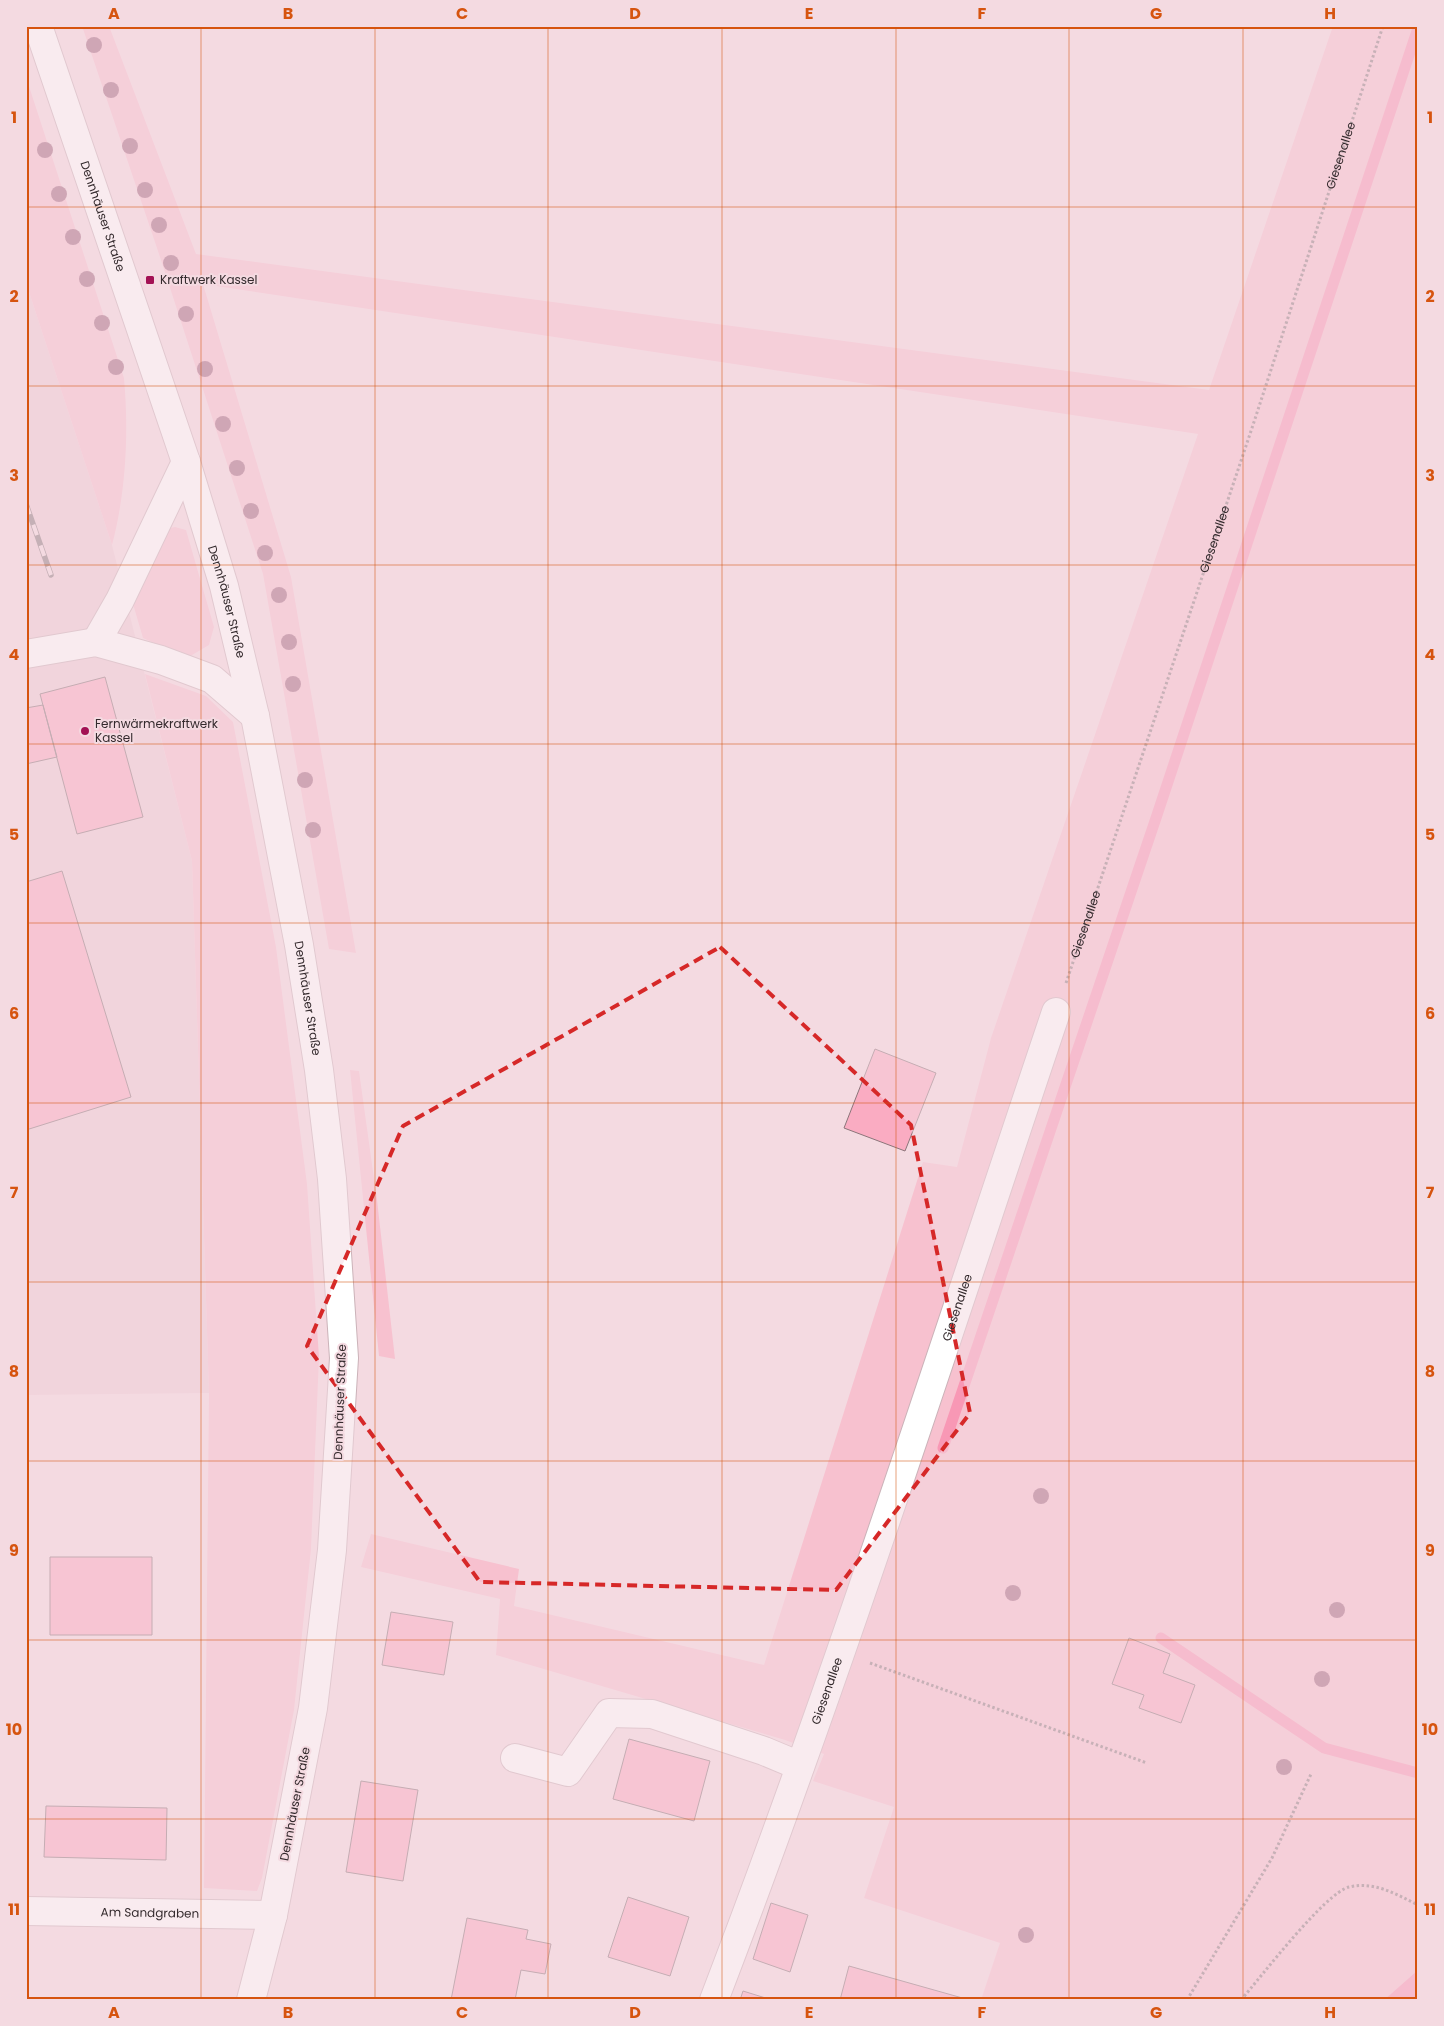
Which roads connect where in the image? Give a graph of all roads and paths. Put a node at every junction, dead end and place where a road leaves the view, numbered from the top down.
1 (38, 26) edge
2 (1383, 26) edge
3 (186, 462) junction
4 (96, 642) junction
5 (26, 654) edge
6 (255, 716) junction
7 (1056, 1012) joint
8 (841, 1648) junction
9 (515, 1758) dead end
10 (1147, 1763) dead end
11 (800, 1766) junction
12 (1311, 1774) dead end
13 (1418, 1905) edge
14 (26, 1911) edge
15 (273, 1915) junction
16 (251, 2000) edge
17 (714, 2000) edge
18 (1187, 2000) edge
19 (1241, 2000) edge

1 - 3 street, Dennhäuser Straße
2 - 7 path, Giesenallee
3 - 4 street
3 - 6 street, Dennhäuser Straße
4 - 5 street
4 - 6 street
6 - 15 street, Dennhäuser Straße
7 - 8 street, Giesenallee
8 - 10 path
8 - 11 street, Giesenallee
9 - 11 street
11 - 17 street, Giesenallee
12 - 18 path
13 - 19 path
14 - 15 street, Am Sandgraben
15 - 16 street, Dennhäuser Straße

